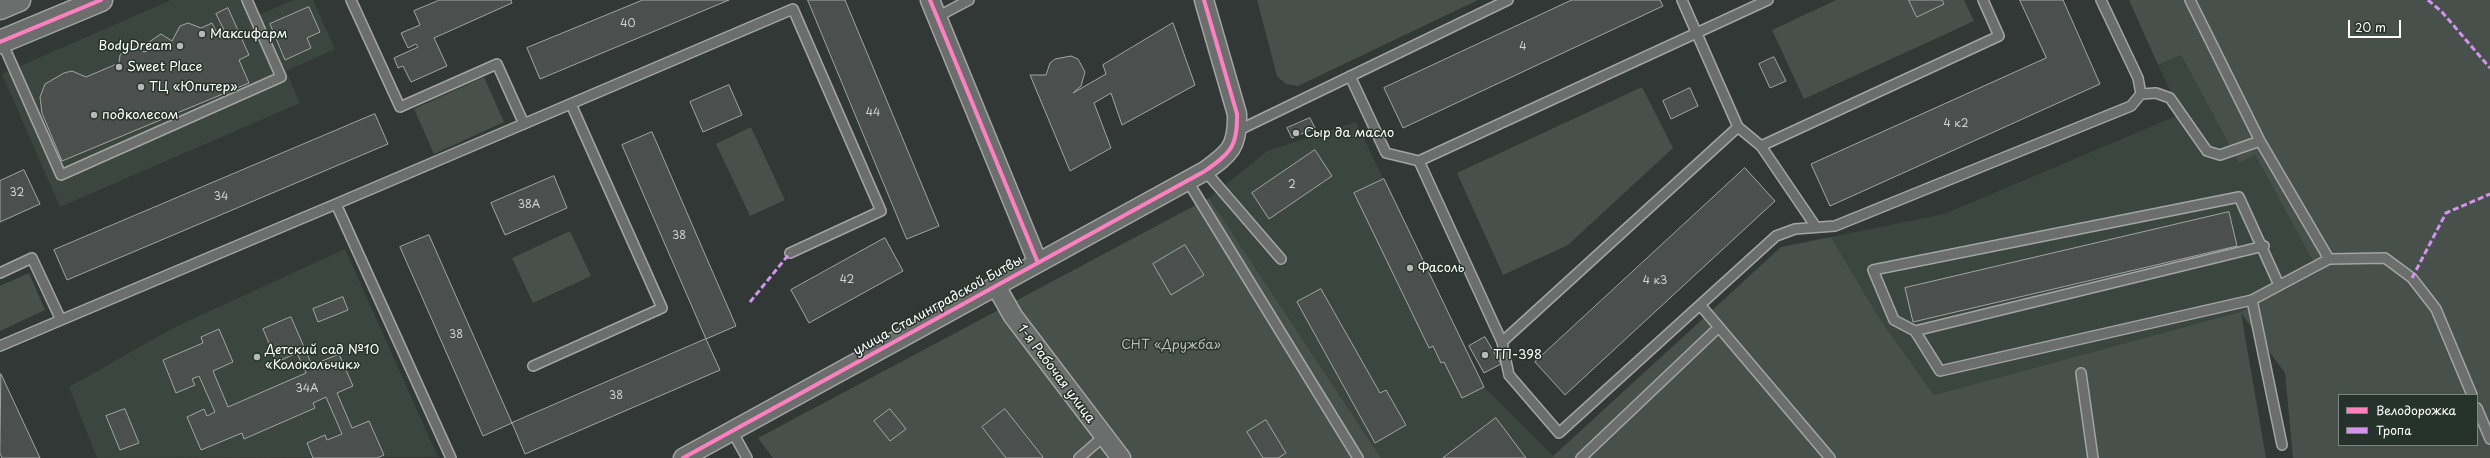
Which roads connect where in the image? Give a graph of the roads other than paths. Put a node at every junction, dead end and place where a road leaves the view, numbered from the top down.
1 (18, 0) edge
2 (101, 0) edge
3 (247, 0) edge
4 (350, 0) edge
5 (930, 0) edge
6 (969, 0) edge
7 (1204, 0) edge
8 (1508, 0) edge
9 (1682, 0) edge
10 (1768, 0) edge
11 (1983, 0) edge
12 (2101, 0) edge
13 (2190, 0) edge
14 (0, 8) edge
15 (937, 17) junction
16 (1696, 33) junction
17 (1, 42) edge
18 (1350, 76) junction
19 (2141, 94) junction
20 (571, 104) junction
21 (524, 124) junction
22 (1738, 127) junction
23 (1238, 131) junction
24 (2260, 141) junction
25 (1761, 146) junction
26 (1418, 162) junction
27 (1205, 171) junction
28 (1187, 180) junction
29 (336, 204) junction
30 (1816, 227) junction
31 (2264, 246) junction
32 (790, 253) dead end
33 (1281, 259) dead end
34 (2329, 259) junction
35 (1038, 262) junction
36 (0, 273) edge
37 (2280, 285) junction
38 (996, 286) junction
39 (2252, 300) junction
40 (1701, 306) junction
41 (61, 320) junction
42 (1719, 327) junction
43 (1915, 331) junction
44 (1502, 342) junction
45 (0, 346) edge
46 (533, 366) dead end
47 (2081, 373) dead end
48 (2472, 394) edge
49 (2478, 410) edge
50 (732, 431) junction
51 (1103, 437) junction
52 (2490, 439) edge
53 (2282, 445) dead end
54 (451, 458) edge
55 (683, 458) edge
56 (747, 458) edge
57 (1079, 458) edge
58 (1121, 458) edge
59 (1358, 458) edge
60 (1581, 458) edge
61 (1830, 458) edge
62 (2093, 458) edge

1 - 14 street
2 - 17 street
3 - 17 lane
4 - 21 lane
5 - 15 street, улица Сталинградской Битвы
6 - 15 lane
7 - 23 street
8 - 18 lane
9 - 16 lane
10 - 16 lane
11 - 25 lane
12 - 19 lane
13 - 24 lane
15 - 35 street, улица Сталинградской Битвы
16 - 22 lane
16 - 26 lane
18 - 23 lane
18 - 26 lane
19 - 24 lane
19 - 30 lane
20 - 21 lane
20 - 32 lane
20 - 46 lane
21 - 29 lane
22 - 25 lane
22 - 44 lane
23 - 27 street
24 - 34 lane
25 - 30 lane
26 - 44 lane
27 - 28 street
27 - 33 lane
28 - 35 street
28 - 59 lane
29 - 41 lane
29 - 54 lane
30 - 40 lane
31 - 37 lane
31 - 43 lane
31 - 43 lane
34 - 37 lane
34 - 48 lane
35 - 38 street, улица Сталинградской Битвы
36 - 41 lane
37 - 39 lane
38 - 50 street, улица Сталинградской Битвы
38 - 51 street, 1-я Рабочая улица
39 - 43 lane
39 - 53 lane
40 - 42 lane
40 - 44 lane
41 - 45 lane
42 - 60 lane
42 - 61 lane
47 - 62 lane
49 - 52 lane
50 - 55 street, улица Сталинградской Битвы
50 - 56 lane
51 - 57 lane
51 - 58 street, 1-я Рабочая улица

